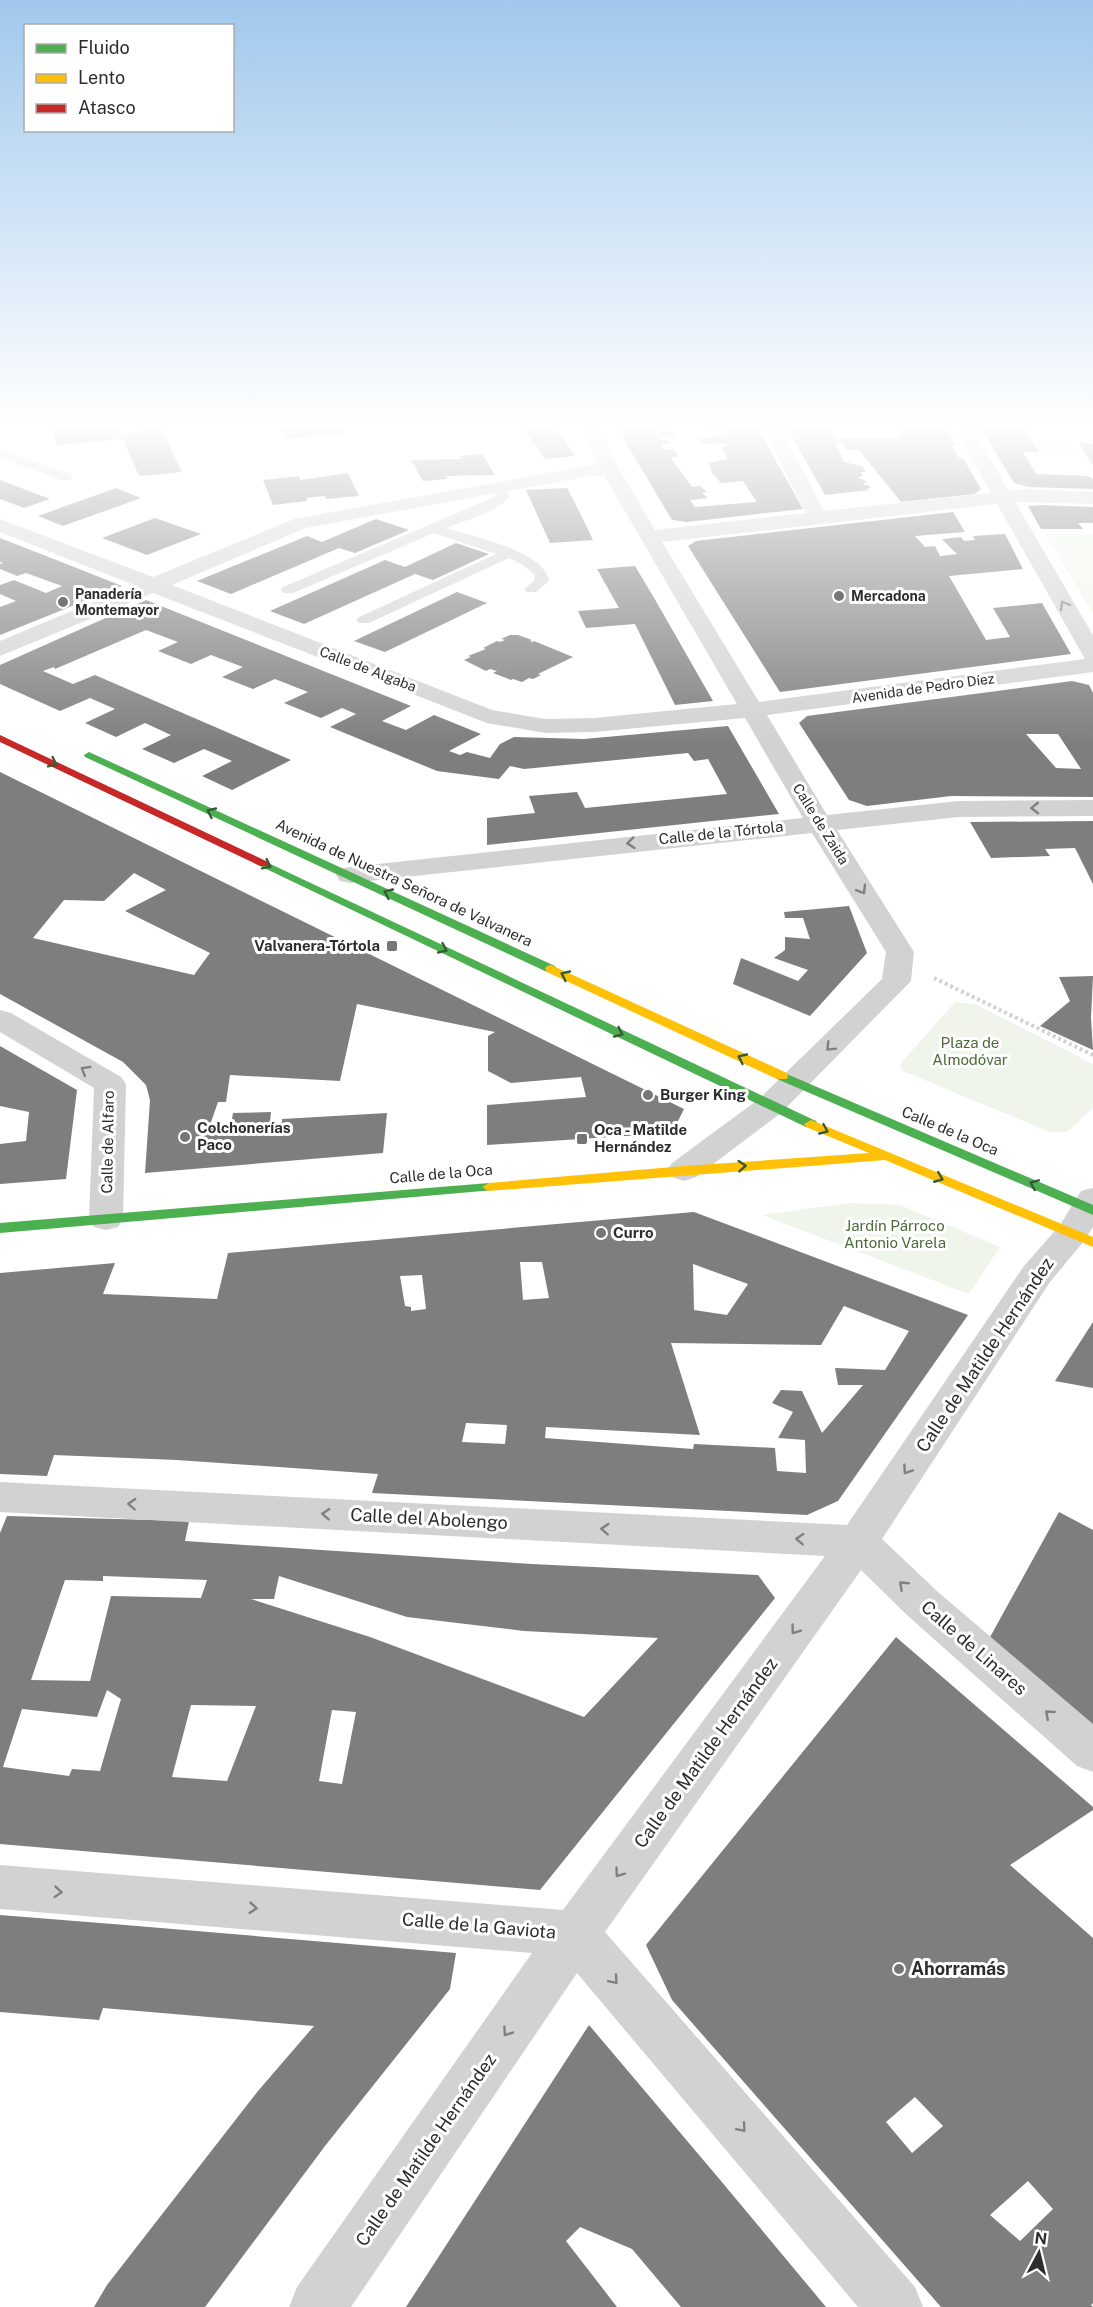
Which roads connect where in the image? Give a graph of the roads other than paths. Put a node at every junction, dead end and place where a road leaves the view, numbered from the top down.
1 (12, 530) edge
2 (285, 530) edge
3 (433, 530) edge
4 (437, 530) edge
5 (646, 530) edge
6 (715, 530) edge
7 (1021, 530) edge
8 (650, 537) junction
9 (509, 553) junction
10 (152, 585) junction
11 (531, 589) dead end
12 (288, 590) dead end
13 (364, 620) dead end
14 (0, 649) edge
15 (1093, 655) edge
16 (1093, 665) edge
17 (753, 710) junction
18 (0, 738) edge
19 (76, 749) dead end
20 (1093, 808) edge
21 (819, 823) junction
22 (350, 875) junction
23 (0, 1019) edge
24 (795, 1082) junction
25 (770, 1106) junction
26 (885, 1156) junction
27 (684, 1170) junction
28 (1088, 1218) edge
29 (106, 1219) junction
30 (0, 1228) edge
31 (0, 1497) edge
32 (858, 1542) junction
33 (1093, 1752) edge
34 (0, 1887) edge
35 (575, 1934) junction
36 (317, 2307) edge
37 (895, 2307) edge

1 - 10 street, Calle de Algaba
2 - 10 street
3 - 12 lane
4 - 9 lane
5 - 8 street, Calle de Zaida
6 - 8 street
15 -> 7 street
8 - 17 street, Calle de Zaida
9 - 11 lane
9 - 13 lane
10 - 14 street
10 - 17 street, Calle de Algaba
16 - 17 street, Avenida de Pedro Díez
17 - 21 street, Calle de Zaida
18 -> 25 main road
22 -> 19 main road, Avenida de Nuestra Señora de Valvanera
20 -> 21 street, Calle de la Tórtola
21 -> 22 street, Calle de la Tórtola
21 -> 24 street, Calle de Zaida
24 -> 22 main road, Avenida de Nuestra Señora de Valvanera
29 -> 23 street, Calle de Alfaro
24 - 25 street
28 -> 24 main road, Calle de la Oca
25 -> 26 main road, Calle de la Oca
25 - 27 street
27 -> 26 main road, Calle de la Oca
26 -> 28 main road, Calle de la Oca
27 - 29 main road, Calle de la Oca
28 -> 32 street, Calle de Matilde Hernández
29 - 30 main road, Calle de la Oca
32 -> 31 street, Calle del Abolengo
33 -> 32 street, Calle de Linares
32 -> 35 street, Calle de Matilde Hernández
34 -> 35 street, Calle de la Gaviota
35 -> 36 street, Calle de Matilde Hernández
35 -> 37 street, Calle de la Gaviota

